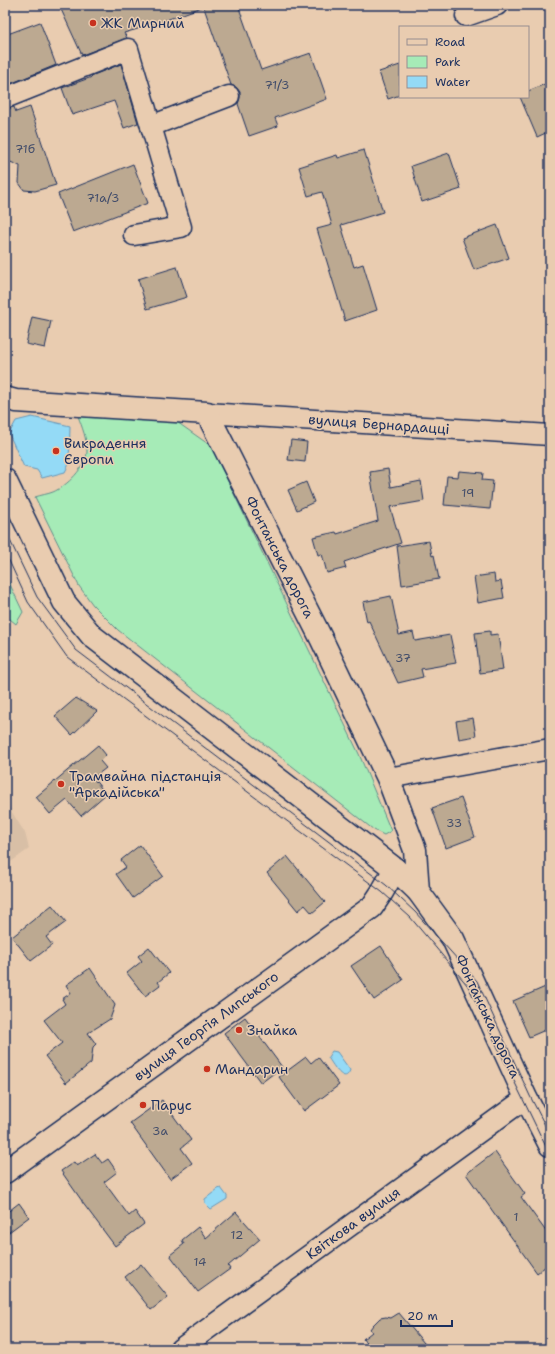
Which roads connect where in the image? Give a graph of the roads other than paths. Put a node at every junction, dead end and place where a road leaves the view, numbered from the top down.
1 (497, 5) edge
2 (466, 16) dead end
3 (229, 96) dead end
4 (5, 98) edge
5 (151, 126) junction
6 (134, 235) dead end
7 (5, 398) edge
8 (207, 413) junction
9 (550, 435) edge
10 (5, 480) edge
11 (550, 748) edge
12 (388, 778) junction
13 (414, 850) junction
14 (387, 863) junction
15 (418, 891) junction
16 (526, 1098) junction
17 (550, 1146) edge
18 (5, 1172) edge
19 (180, 1349) edge

1 - 2 street
3 - 5 street
4 - 5 street
5 - 6 street
7 - 8 main road
8 - 9 street, вулиця Бернардацці
8 - 12 main road, Фонтанська дорога
10 - 14 main road, Фонтанська дорога
11 - 12 street
12 - 13 main road, Фонтанська дорога
13 - 14 main road
13 - 15 main road, Фонтанська дорога
14 - 15 main road, Фонтанська дорога
14 - 18 main road, вулиця Георгія Липського
15 - 16 main road, Фонтанська дорога
16 - 17 main road, Фонтанська дорога
16 - 19 street, Квіткова вулиця

